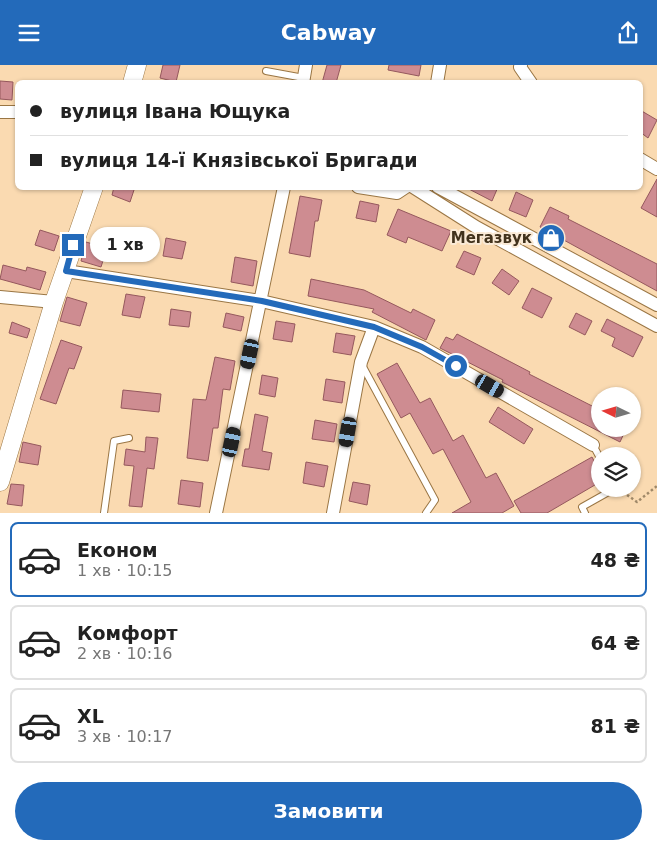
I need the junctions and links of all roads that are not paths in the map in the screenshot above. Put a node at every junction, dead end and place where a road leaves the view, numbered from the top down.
1 (137, 65) edge
2 (440, 65) edge
3 (521, 65) edge
4 (266, 71) dead end
5 (304, 75) edge
6 (133, 80) edge
7 (438, 80) edge
8 (529, 80) edge
9 (15, 111) edge
10 (0, 112) edge
11 (643, 161) edge
12 (657, 169) edge
13 (93, 190) edge
14 (283, 190) edge
15 (378, 190) edge
16 (402, 190) edge
17 (418, 190) edge
18 (444, 190) edge
19 (66, 271) junction
20 (0, 297) edge
21 (262, 301) junction
22 (54, 302) junction
23 (657, 305) edge
24 (657, 326) edge
25 (374, 327) junction
26 (361, 362) junction
27 (129, 438) dead end
28 (593, 445) edge
29 (0, 482) edge
30 (600, 497) edge
31 (104, 513) edge
32 (216, 513) edge
33 (334, 513) edge
34 (426, 513) edge
35 (585, 513) edge

1 - 6 street
2 - 7 street
3 - 8 street
4 - 5 lane
9 - 10 street
11 - 12 street
13 - 19 street
14 - 21 street
15 - 16 street
17 - 24 street
18 - 23 street
19 - 21 street
19 - 22 street
20 - 22 street
21 - 25 street
21 - 32 street
22 - 29 street
25 - 26 street
25 - 28 street
26 - 33 street
26 - 34 lane
27 - 31 lane
30 - 35 lane

